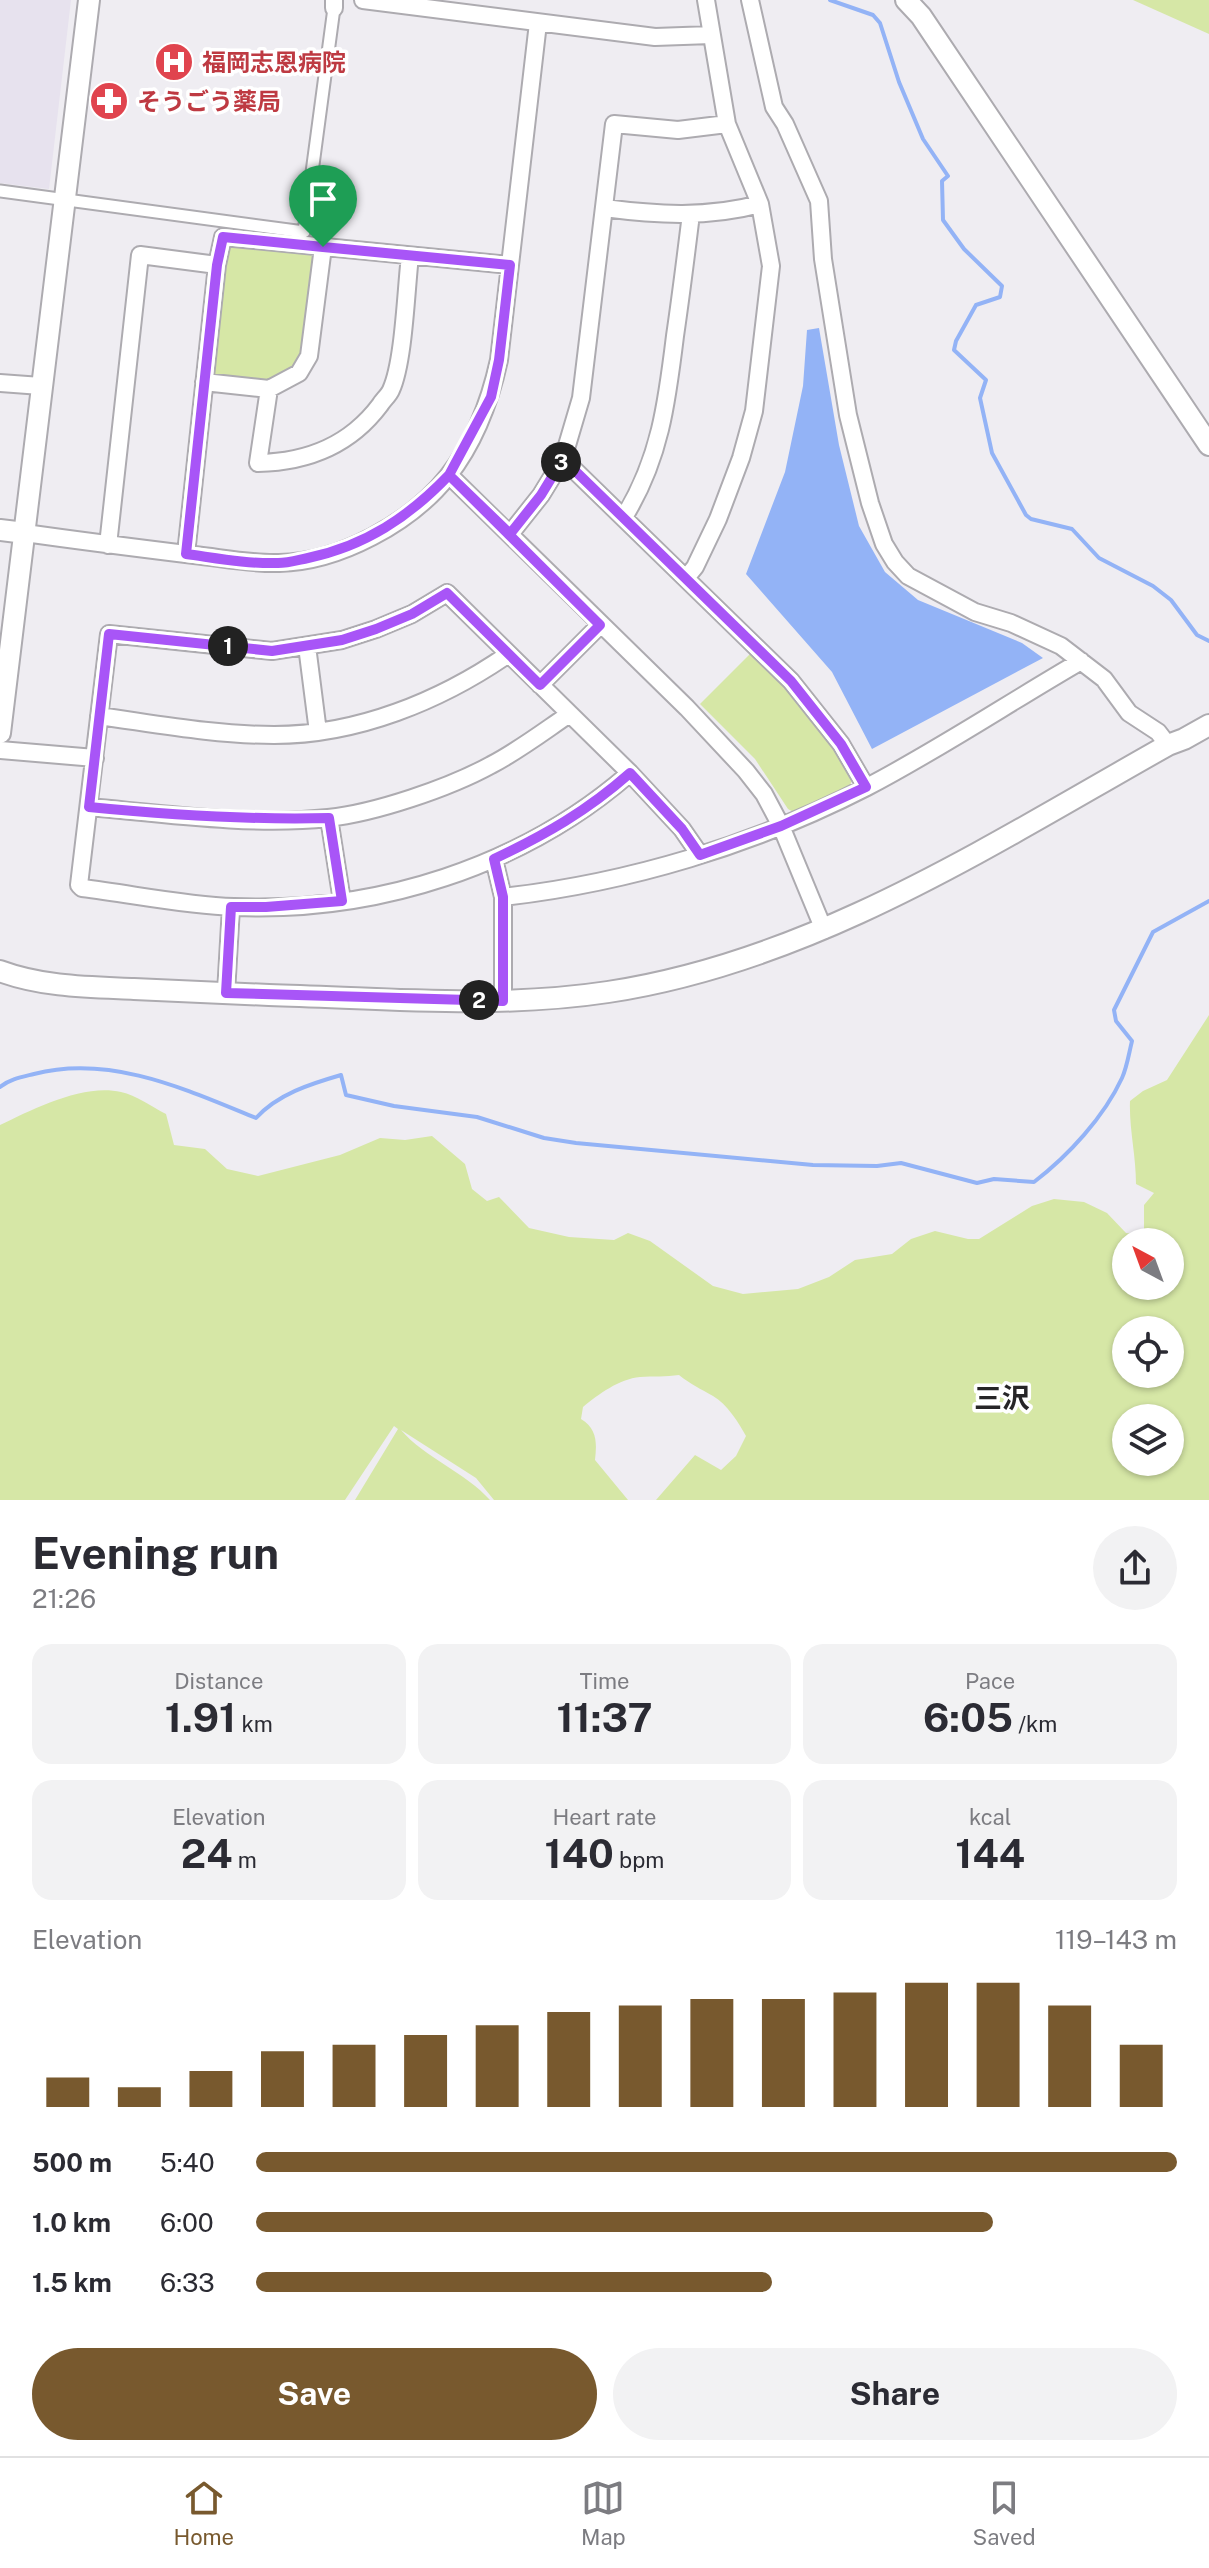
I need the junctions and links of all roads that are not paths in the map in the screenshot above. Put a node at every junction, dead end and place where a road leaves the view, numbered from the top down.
1 (89, 0) edge
2 (363, 0) edge
3 (706, 0) edge
4 (750, 0) edge
5 (906, 0) edge
6 (384, 1) edge
7 (334, 4) edge
8 (538, 23) junction
9 (711, 35) junction
10 (727, 124) junction
11 (0, 191) edge
12 (64, 198) junction
13 (760, 204) junction
14 (604, 208) junction
15 (691, 214) junction
16 (323, 247) junction
17 (410, 256) junction
18 (217, 265) junction
19 (510, 265) junction
20 (204, 382) junction
21 (0, 383) edge
22 (41, 386) junction
23 (269, 389) junction
24 (1209, 445) edge
25 (563, 459) junction
26 (449, 475) junction
27 (624, 517) junction
28 (0, 530) edge
29 (25, 533) junction
30 (510, 534) junction
31 (108, 545) junction
32 (186, 554) junction
33 (686, 578) junction
34 (600, 625) junction
35 (307, 646) junction
36 (507, 655) junction
37 (1081, 661) junction
38 (540, 685) junction
39 (568, 715) junction
40 (99, 716) junction
41 (1209, 725) edge
42 (318, 732) junction
43 (0, 733) edge
44 (1168, 745) junction
45 (0, 750) edge
46 (95, 758) junction
47 (630, 773) junction
48 (866, 787) junction
49 (89, 807) junction
50 (329, 818) junction
51 (781, 826) junction
52 (700, 855) junction
53 (494, 859) junction
54 (503, 897) junction
55 (342, 901) junction
56 (231, 907) junction
57 (824, 930) junction
58 (0, 971) edge
59 (226, 993) junction
60 (503, 1001) junction

1 - 12 street
2 - 6 street
3 - 9 street
4 - 37 street
5 - 24 street
6 - 8 street
7 - 12 street
8 - 9 street
8 - 19 street
9 - 10 street
10 - 13 street
10 - 14 street
11 - 12 street
12 - 22 street
13 - 15 street
13 - 33 street
14 - 15 street
14 - 25 street
15 - 27 street
16 - 17 street
16 - 18 street
16 - 23 street
17 - 19 street
17 - 23 street
18 - 20 street
18 - 31 street
19 - 26 street
20 - 23 street
20 - 32 street
21 - 22 street
22 - 29 street
25 - 27 street
25 - 30 street
26 - 30 street
26 - 32 street
27 - 33 street
28 - 29 street
29 - 31 street
29 - 43 street
30 - 34 street
31 - 32 street
33 - 48 street
34 - 38 street
34 - 51 street
35 - 36 street
35 - 40 street
35 - 42 street
36 - 38 street
36 - 42 street
37 - 44 street
37 - 48 street
38 - 39 street
39 - 47 street
39 - 50 street
40 - 42 street
40 - 46 street
41 - 44 street
44 - 57 street
45 - 46 street
46 - 49 street
47 - 52 street
47 - 53 street
48 - 51 street
49 - 50 street
49 - 56 street
50 - 55 street
51 - 52 street
51 - 57 street
52 - 54 street
53 - 54 street
53 - 55 street
54 - 60 street
55 - 56 street
56 - 59 street
57 - 60 street
58 - 59 street
59 - 60 street

